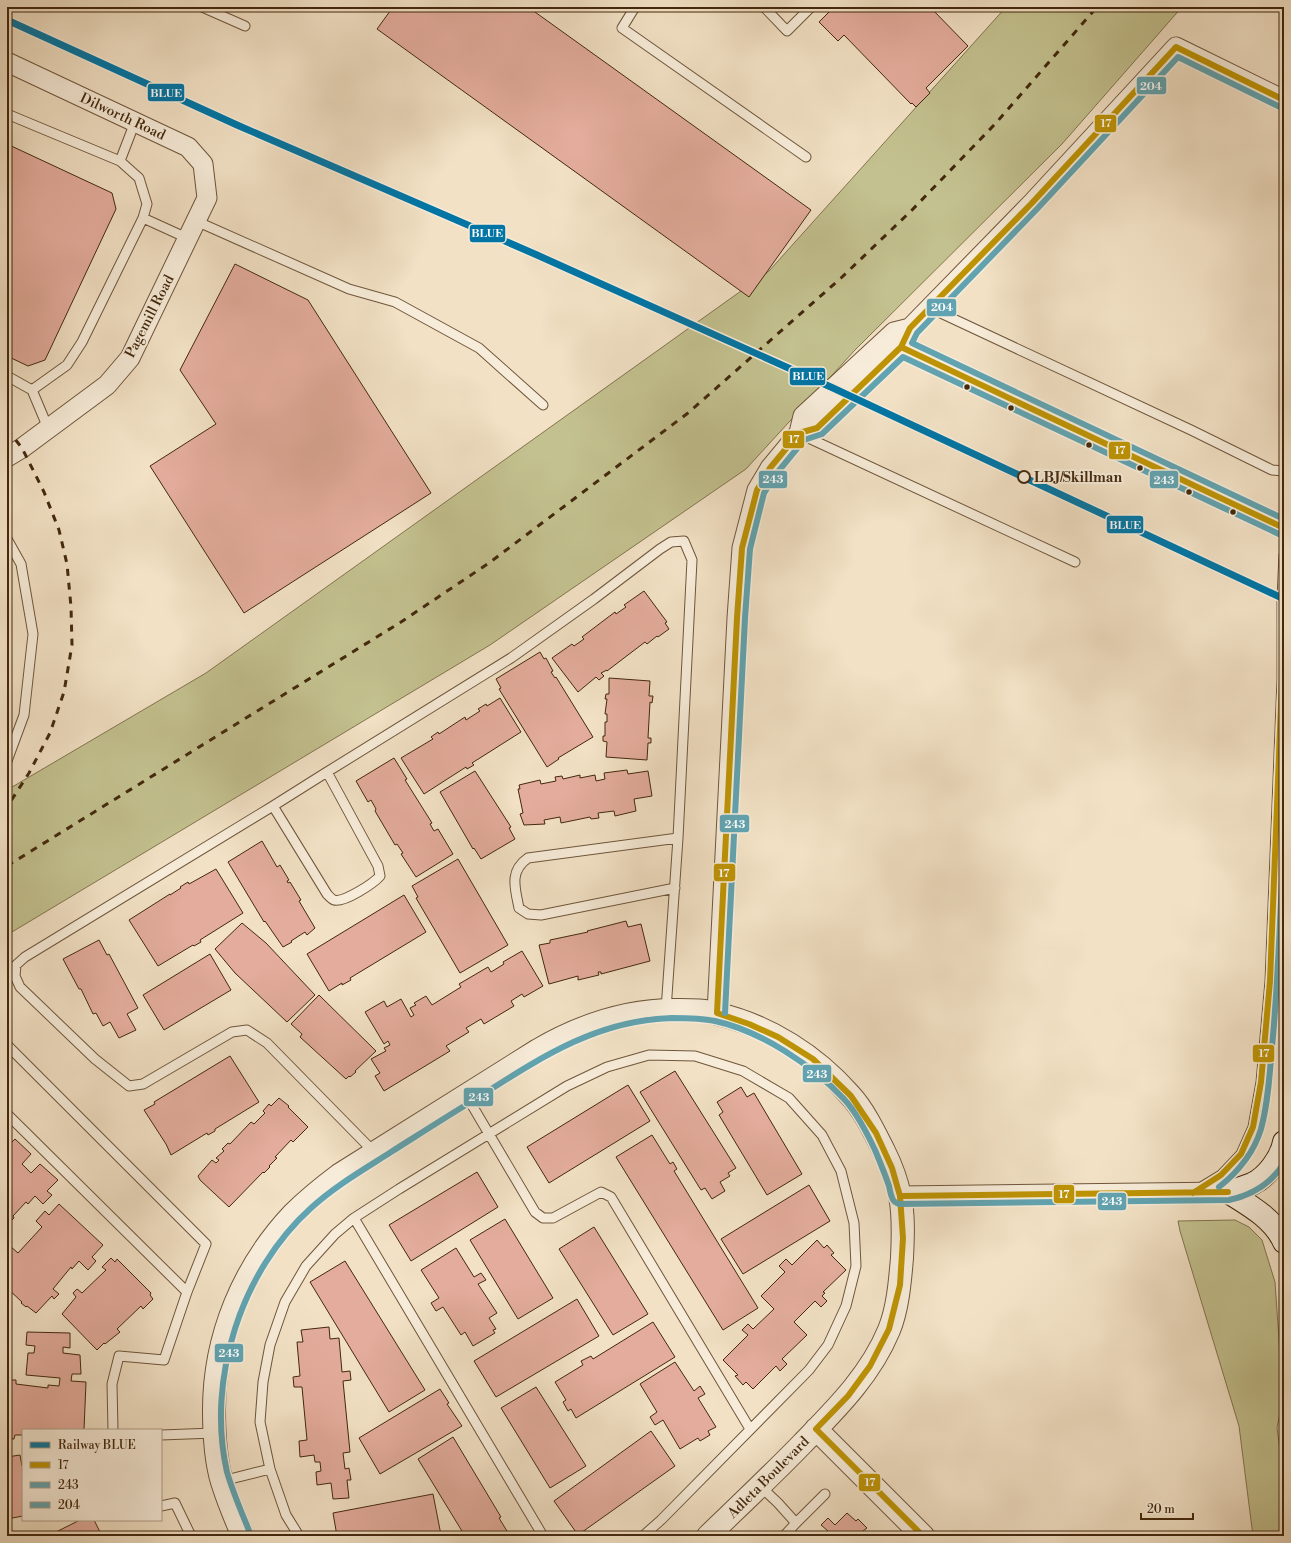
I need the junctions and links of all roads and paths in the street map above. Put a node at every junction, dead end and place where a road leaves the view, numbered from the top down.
1 (202, 7) edge
2 (635, 7) edge
3 (764, 7) edge
4 (811, 7) edge
5 (245, 26) dead end
6 (7, 62) edge
7 (1284, 100) edge
8 (7, 114) edge
9 (135, 122) junction
10 (806, 157) dead end
11 (120, 161) junction
12 (207, 198) joint
13 (143, 218) junction
14 (196, 221) junction
15 (188, 238) junction
16 (930, 308) junction
17 (910, 328) junction
18 (901, 347) junction
19 (7, 376) edge
20 (32, 390) junction
21 (543, 405) dead end
22 (48, 428) junction
23 (799, 433) junction
24 (7, 457) edge
25 (1284, 472) edge
26 (1284, 528) edge
27 (7, 540) edge
28 (1284, 555) edge
29 (1075, 562) dead end
30 (7, 761) edge
31 (327, 772) junction
32 (272, 806) junction
33 (678, 838) junction
34 (675, 888) junction
35 (666, 1010) junction
36 (717, 1013) junction
37 (7, 1045) edge
38 (466, 1095) junction
39 (7, 1114) edge
40 (487, 1131) junction
41 (1284, 1142) edge
42 (374, 1152) junction
43 (1228, 1192) junction
44 (1193, 1193) junction
45 (900, 1196) junction
46 (354, 1218) junction
47 (1284, 1242) edge
48 (187, 1292) junction
49 (114, 1429) edge
50 (750, 1429) junction
51 (816, 1429) junction
52 (214, 1433) junction
53 (162, 1435) edge
54 (270, 1469) junction
55 (222, 1481) junction
56 (760, 1486) junction
57 (825, 1494) dead end
58 (162, 1506) edge
59 (796, 1523) junction
60 (191, 1536) edge
61 (243, 1536) edge
62 (299, 1536) edge
63 (543, 1536) edge
64 (643, 1536) edge
65 (708, 1536) edge
66 (784, 1536) edge
67 (923, 1536) edge

1 - 5 lane
2 - 10 lane
3 - 4 lane
6 - 9 street, Dilworth Road
7 - 16 street
8 - 11 lane
9 - 11 lane
9 - 12 street, Dilworth Road
11 - 13 lane
12 - 14 street, Pagemill Road
13 - 15 lane
13 - 20 lane
14 - 15 street, Pagemill Road
14 - 21 lane
15 - 22 street, Pagemill Road
16 - 17 street
16 - 25 lane
17 - 18 street
17 - 23 street
18 - 23 street
18 - 26 lane
19 - 20 lane
20 - 22 lane
22 - 24 street, Pagemill Road
23 - 29 lane
23 - 36 street
27 - 30 lane
28 - 44 lane
31 - 32 lane
31 - 32 lane
31 - 33 lane
32 - 42 lane
33 - 34 lane
33 - 34 lane
34 - 35 lane
35 - 36 street, Adleta Boulevard
35 - 38 street, Adleta Boulevard
36 - 45 street, Adleta Boulevard
37 - 48 lane
38 - 40 lane
38 - 42 street, Adleta Boulevard
39 - 48 lane
40 - 46 lane
40 - 50 lane
40 - 50 lane
41 - 43 street
42 - 52 street, Adleta Boulevard
43 - 44 street
43 - 47 street
44 - 45 street
45 - 51 street, Adleta Boulevard
46 - 54 lane
46 - 63 lane
48 - 49 lane
50 - 64 lane
51 - 56 street, Adleta Boulevard
51 - 67 street
52 - 53 lane
52 - 55 street, Adleta Boulevard
54 - 55 lane
54 - 62 lane
55 - 61 street, Adleta Boulevard
56 - 59 lane
56 - 65 street, Adleta Boulevard
57 - 59 lane
58 - 60 lane
59 - 66 lane

